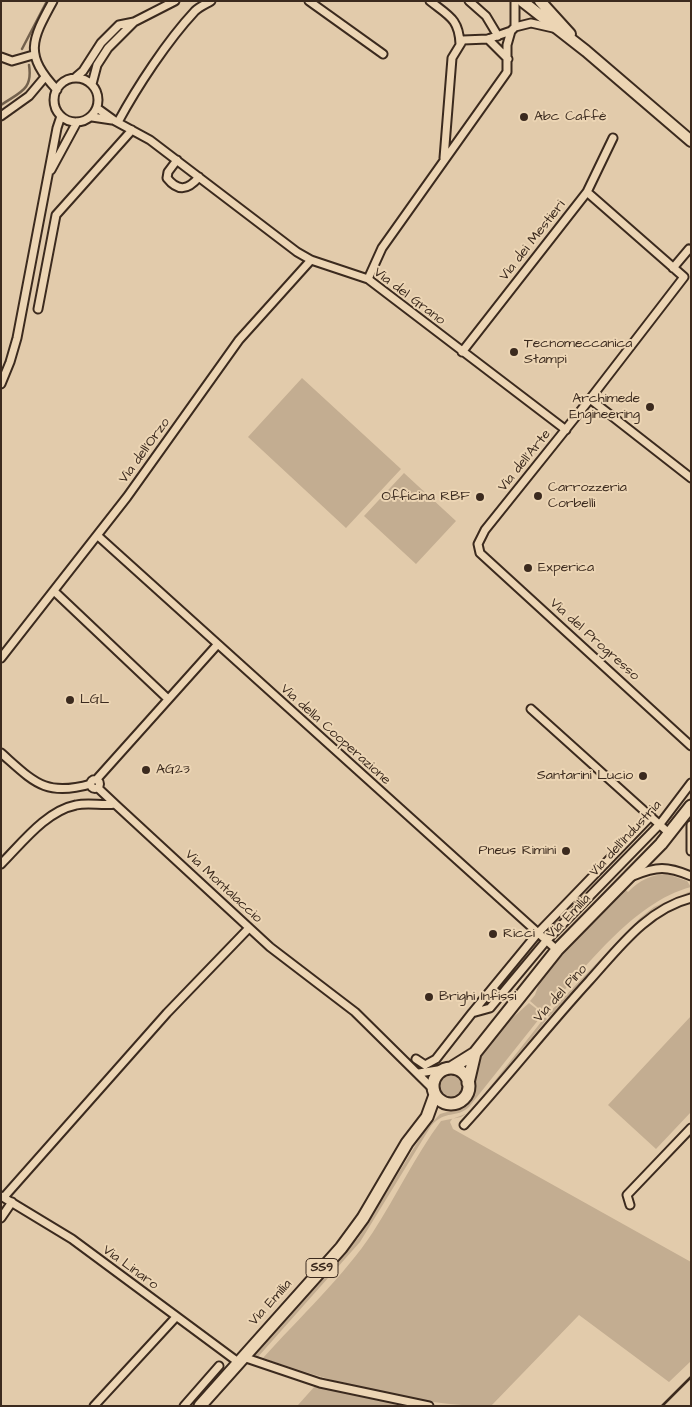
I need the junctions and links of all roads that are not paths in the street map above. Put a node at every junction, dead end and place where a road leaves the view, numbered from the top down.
1 (52, 1) edge
2 (174, 1) edge
3 (211, 1) edge
4 (309, 1) edge
5 (430, 1) edge
6 (469, 1) edge
7 (515, 1) edge
8 (522, 1) edge
9 (540, 1) edge
10 (134, 22) junction
11 (554, 28) junction
12 (513, 29) junction
13 (498, 36) junction
14 (488, 39) junction
15 (460, 44) junction
16 (586, 51) junction
17 (383, 54) dead end
18 (33, 55) junction
19 (1, 57) edge
20 (508, 59) junction
21 (45, 77) junction
22 (76, 78) junction
23 (92, 84) junction
24 (56, 90) junction
25 (97, 108) junction
26 (1, 116) edge
27 (61, 116) junction
28 (92, 116) junction
29 (116, 121) junction
30 (77, 122) junction
31 (132, 130) junction
32 (613, 138) dead end
33 (691, 141) edge
34 (444, 159) junction
35 (177, 160) junction
36 (47, 177) junction
37 (199, 177) junction
38 (587, 192) junction
39 (691, 250) edge
40 (311, 260) junction
41 (673, 268) junction
42 (368, 279) junction
43 (38, 309) dead end
44 (462, 352) junction
45 (1, 384) edge
46 (590, 399) junction
47 (566, 430) junction
48 (691, 478) edge
49 (98, 536) junction
50 (480, 553) joint
51 (55, 592) junction
52 (217, 645) junction
53 (1, 658) edge
54 (168, 699) junction
55 (531, 709) dead end
56 (691, 746) edge
57 (1, 753) edge
58 (95, 784) junction
59 (691, 784) edge
60 (115, 804) junction
61 (691, 806) edge
62 (651, 816) junction
63 (660, 824) junction
64 (691, 825) edge
65 (670, 834) junction
66 (691, 851) edge
67 (1, 864) edge
68 (603, 867) junction
69 (611, 874) junction
70 (691, 876) edge
71 (628, 878) junction
72 (691, 898) edge
73 (567, 903) junction
74 (576, 911) junction
75 (248, 928) junction
76 (537, 934) junction
77 (546, 941) junction
78 (557, 950) junction
79 (506, 971) junction
80 (515, 978) junction
81 (472, 1012) junction
82 (475, 1053) junction
83 (416, 1059) dead end
84 (447, 1069) junction
85 (419, 1073) junction
86 (468, 1083) junction
87 (434, 1092) junction
88 (451, 1104) junction
89 (427, 1118) junction
90 (464, 1125) dead end
91 (691, 1128) edge
92 (3, 1196) edge
93 (12, 1202) junction
94 (630, 1205) dead end
95 (1, 1218) edge
96 (176, 1317) junction
97 (240, 1360) junction
98 (220, 1366) dead end
99 (94, 1406) edge
100 (184, 1406) edge
101 (200, 1406) edge
102 (429, 1406) edge

1 - 18 street
2 - 10 street
3 - 29 street
4 - 17 street
5 - 15 street
6 - 13 street
7 - 12 street
8 - 11 main road
9 - 16 main road
10 - 22 street
10 - 23 street
11 - 12 street
11 - 16 main road
12 - 13 street
12 - 20 street
13 - 14 street
14 - 15 street
14 - 20 street
15 - 34 street
16 - 33 main road
18 - 19 street
18 - 21 street
20 - 34 street
21 - 24 street
21 - 26 street
22 - 23 street
22 - 24 street
23 - 25 street
24 - 27 street
25 - 28 street
25 - 29 street, Via del Grano
27 - 30 street
27 - 36 street
28 - 29 street
28 - 30 street
29 - 31 street, Via del Grano
30 - 36 street
31 - 35 street, Via del Grano
31 - 43 street
32 - 38 street, Via dei Mestieri
34 - 42 street
35 - 37 street, Via del Grano
35 - 37 street
36 - 45 street
37 - 40 street, Via del Grano
38 - 41 street
38 - 44 street, Via dei Mestieri
39 - 41 street
40 - 42 street, Via del Grano
40 - 49 street, Via dell'Orzo
41 - 46 street, Via dell'Arte
42 - 44 street, Via del Grano
44 - 47 street, Via del Grano
46 - 47 street, Via dell'Arte
46 - 48 street
47 - 50 street, Via dell'Arte
49 - 51 street, Via dell'Orzo
49 - 52 street, Via della Cooperazione
50 - 56 street, Via del Progresso
51 - 53 street, Via dell'Orzo
51 - 54 street
52 - 54 street
52 - 76 street, Via della Cooperazione
54 - 58 street
55 - 62 street
57 - 58 street
58 - 60 street, Via Montalaccio
59 - 63 street, Via dell'Industria
60 - 67 street
60 - 75 street, Via Montalaccio
61 - 65 main road, Via Emilia / SS9
62 - 63 street
62 - 68 street, Via dell'Industria
63 - 65 street
63 - 69 street, Via dell'Industria
64 - 66 street
65 - 71 main road, Via Emilia / SS9
68 - 69 street
68 - 73 street, Via dell'Industria
69 - 74 street, Via dell'Industria
70 - 71 street
71 - 78 main road, Via Emilia / SS9
72 - 90 street, Via del Pino
73 - 74 street
73 - 76 street, Via dell'Industria
74 - 77 street, Via dell'Industria
75 - 85 street, Via Montalaccio
75 - 92 street, Via Linaro
76 - 77 street, Via della Cooperazione
76 - 79 street, Via dell'Industria
77 - 78 street, Via della Cooperazione
77 - 80 street, Via dell'Industria
78 - 82 main road, Via Emilia / SS9
79 - 80 street
79 - 81 street, Via dell'Industria
80 - 81 street, Via dell'Industria
81 - 83 street, Via dell'Industria
82 - 84 main road, Via Emilia / SS9
82 - 86 main road, Via Emilia / SS9
84 - 85 street
84 - 86 main road
84 - 87 main road, Via Emilia / SS9
85 - 87 street, Via Montalaccio
86 - 88 main road, Via Emilia / SS9
87 - 88 main road
87 - 89 main road, Via Emilia / SS9
88 - 89 main road, Via Emilia / SS9
89 - 97 main road, Via Emilia / SS9
91 - 94 street
92 - 93 street, Via Linaro
93 - 95 street
93 - 96 street, Via Linaro
96 - 97 street, Via Linaro
96 - 99 street
97 - 101 main road, Via Emilia / SS9
97 - 102 street, Via Linaro
98 - 100 street

